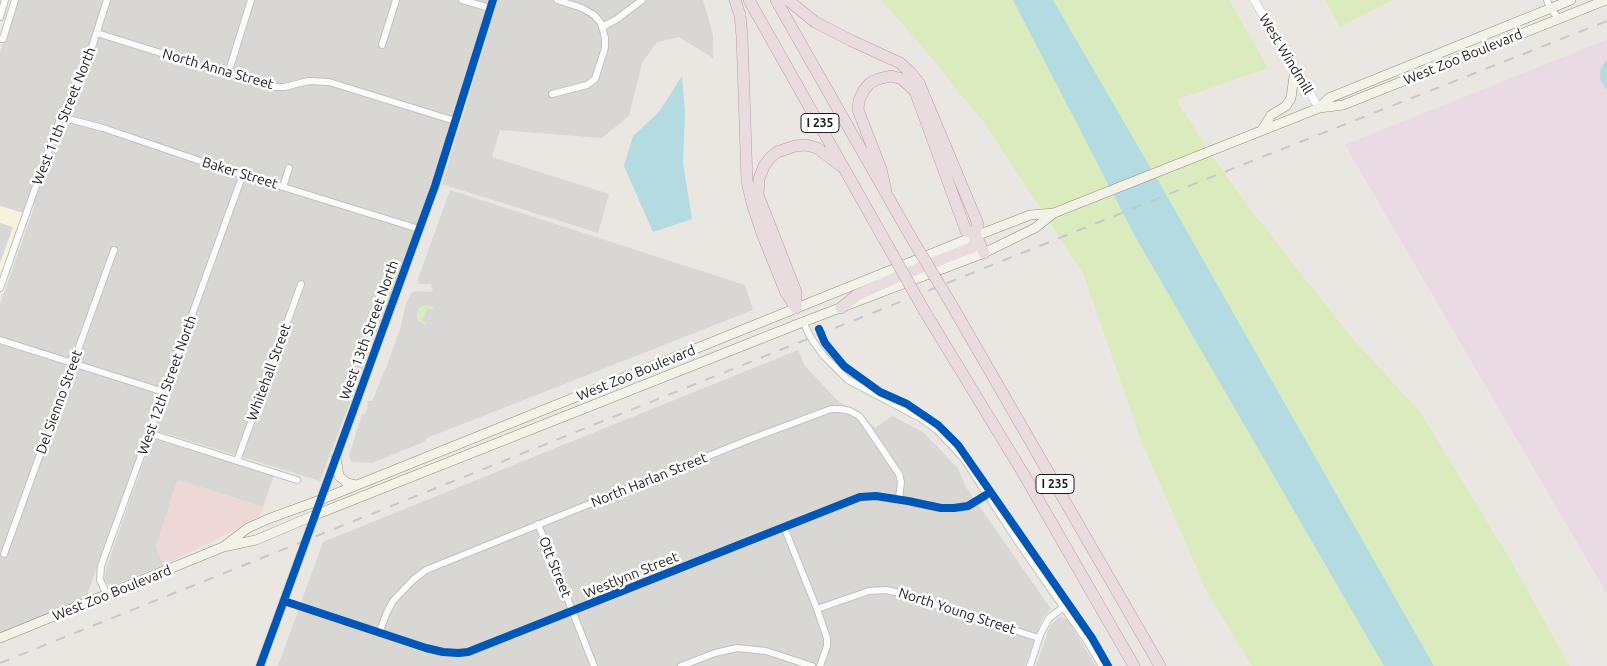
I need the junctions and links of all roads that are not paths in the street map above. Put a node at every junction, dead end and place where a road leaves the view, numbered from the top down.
1 (5, 0) edge
2 (15, 0) edge
3 (107, 0) edge
4 (251, 0) edge
5 (396, 0) edge
6 (462, 0) edge
7 (558, 0) edge
8 (642, 0) edge
9 (735, 0) edge
10 (749, 0) edge
11 (776, 0) edge
12 (788, 0) edge
13 (1254, 0) edge
14 (1571, 0) edge
15 (1606, 0) edge
16 (1554, 3) edge
17 (492, 4) edge
18 (0, 17) edge
19 (1559, 19) junction
20 (602, 27) junction
21 (96, 33) junction
22 (1, 39) edge
23 (382, 45) dead end
24 (1294, 69) junction
25 (228, 74) junction
26 (552, 94) dead end
27 (1319, 108) junction
28 (61, 117) junction
29 (455, 122) junction
30 (1262, 130) junction
31 (289, 168) dead end
32 (847, 172) junction
33 (243, 174) junction
34 (283, 187) junction
35 (886, 191) junction
36 (1054, 213) junction
37 (419, 229) junction
38 (976, 234) junction
39 (114, 250) dead end
40 (984, 253) junction
41 (301, 284) dead end
42 (0, 288) edge
43 (796, 308) junction
44 (841, 308) junction
45 (804, 322) junction
46 (0, 340) edge
47 (73, 363) junction
48 (164, 392) junction
49 (149, 433) junction
50 (336, 458) junction
51 (237, 461) junction
52 (297, 480) dead end
53 (357, 485) junction
54 (986, 495) junction
55 (899, 499) junction
56 (320, 500) junction
57 (315, 515) junction
58 (538, 524) junction
59 (784, 527) junction
60 (223, 547) junction
61 (4, 554) dead end
62 (107, 595) junction
63 (284, 601) junction
64 (1064, 607) junction
65 (817, 609) junction
66 (572, 611) junction
67 (379, 633) junction
68 (0, 638) edge
69 (1039, 638) junction
70 (260, 666) edge
71 (594, 666) edge
72 (680, 666) edge
73 (812, 666) edge
74 (820, 666) edge
75 (1030, 666) edge
76 (1102, 666) edge
77 (1134, 666) edge
78 (1160, 666) edge

1 - 18 street
2 - 22 street
3 - 21 street, West 11th Street North
4 - 25 street
5 - 23 street
6 - 17 street
7 - 20 street
8 - 20 street
9 - 43 highway
10 - 32 highway, I 235
11 - 35 highway, I 235
12 - 38 highway
13 - 24 street, West Windmill
14 - 16 main road, West Zoo Boulevard
15 - 19 main road, West Zoo Boulevard
16 - 19 street
16 - 27 main road, West Zoo Boulevard
17 - 29 street, West 13th Street North
19 - 27 main road, West Zoo Boulevard
20 - 26 street
21 - 25 street, North Anna Street
21 - 28 street, West 11th Street North
24 - 27 street, West Windmill
24 - 30 main road
25 - 29 street, North Anna Street
27 - 30 main road, West Zoo Boulevard
28 - 33 street, Baker Street
28 - 42 street, West 11th Street North
29 - 37 street, West 13th Street North
30 - 36 main road, West Zoo Boulevard
31 - 34 street
32 - 43 highway
32 - 77 highway, I 235, bridge
33 - 34 street, Baker Street
33 - 48 street, West 12th Street North
34 - 37 street, Baker Street
35 - 38 highway
35 - 78 highway, I 235, bridge
36 - 38 main road, West Zoo Boulevard
36 - 40 main road, West Zoo Boulevard
37 - 50 street, West 13th Street North
38 - 40 highway
38 - 43 main road, West Zoo Boulevard
38 - 44 highway
39 - 47 street, Del Sienno Street
40 - 44 main road, West Zoo Boulevard
41 - 51 street, Whitehall Street
43 - 45 main road
43 - 53 main road, West Zoo Boulevard
44 - 45 main road, West Zoo Boulevard
45 - 54 street
45 - 57 main road, West Zoo Boulevard
46 - 47 street
47 - 48 street
47 - 61 street, Del Sienno Street
48 - 49 street, West 12th Street North
49 - 51 street
49 - 62 street, West 12th Street North
50 - 53 main road
50 - 56 street, West 13th Street North
51 - 52 street
53 - 56 main road, West Zoo Boulevard
54 - 55 street, Westlynn Street
54 - 64 street
55 - 58 street, North Harlan Street
55 - 59 street, Westlynn Street
56 - 57 street, West 13th Street North
56 - 60 main road, West Zoo Boulevard
57 - 60 main road, West Zoo Boulevard
57 - 63 street, West 13th Street North
58 - 66 street, Ott Street
58 - 67 street, North Harlan Street
59 - 65 street
59 - 66 street, Westlynn Street
60 - 62 main road, West Zoo Boulevard
62 - 68 main road, West Zoo Boulevard
63 - 67 street, Westlynn Street
63 - 70 street, West 13th Street North
64 - 69 street
64 - 76 street
65 - 69 street, North Young Street
65 - 74 street
66 - 67 street, Westlynn Street
66 - 71 street, Ott Street
69 - 75 street
72 - 73 street

